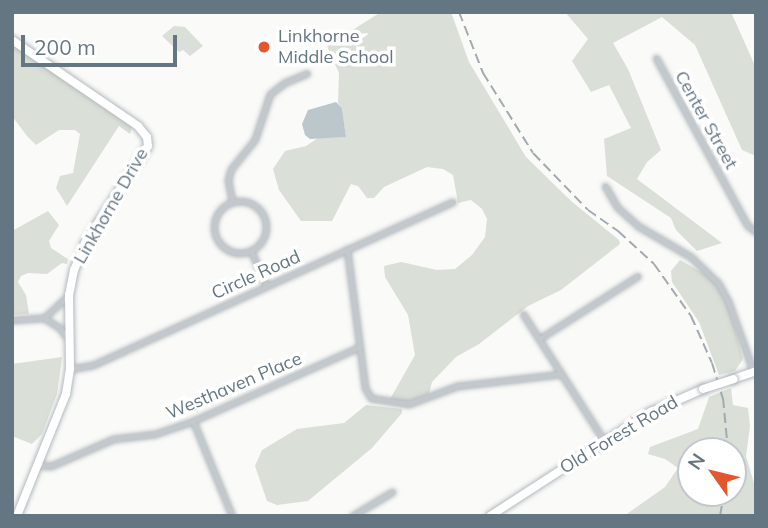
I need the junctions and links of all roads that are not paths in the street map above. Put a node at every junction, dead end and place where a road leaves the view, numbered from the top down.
1 (12, 40) edge
2 (656, 58) dead end
3 (307, 73) dead end
4 (605, 186) dead end
5 (232, 201) junction
6 (453, 202) dead end
7 (754, 231) edge
8 (347, 249) junction
9 (251, 251) junction
10 (638, 276) dead end
11 (266, 285) junction
12 (69, 295) junction
13 (523, 314) dead end
14 (44, 318) junction
15 (12, 320) edge
16 (539, 339) junction
17 (69, 341) junction
18 (359, 347) junction
19 (70, 369) junction
20 (754, 371) edge
21 (561, 374) junction
22 (193, 421) junction
23 (605, 442) junction
24 (38, 465) junction
25 (391, 492) dead end
26 (17, 516) edge
27 (232, 516) edge
28 (352, 516) edge
29 (490, 516) edge

1 - 12 main road, Linkhorne Drive
2 - 7 street, Center Street
3 - 5 street
4 - 20 street
5 - 9 street
5 - 9 street
6 - 8 street, Circle Road
8 - 11 street, Circle Road
8 - 18 street
9 - 11 street
10 - 16 street
11 - 19 street, Circle Road
12 - 14 street
12 - 17 main road, Linkhorne Drive
13 - 16 street
14 - 15 street
14 - 17 street
16 - 21 street
17 - 19 main road, Linkhorne Drive
18 - 21 street
18 - 22 street, Westhaven Place
19 - 24 main road, Linkhorne Drive
20 - 23 main road, Old Forest Road, bridge
21 - 23 street
22 - 24 street, Westhaven Place
22 - 27 street
23 - 29 main road, Old Forest Road
24 - 26 main road, Linkhorne Drive
25 - 28 street

